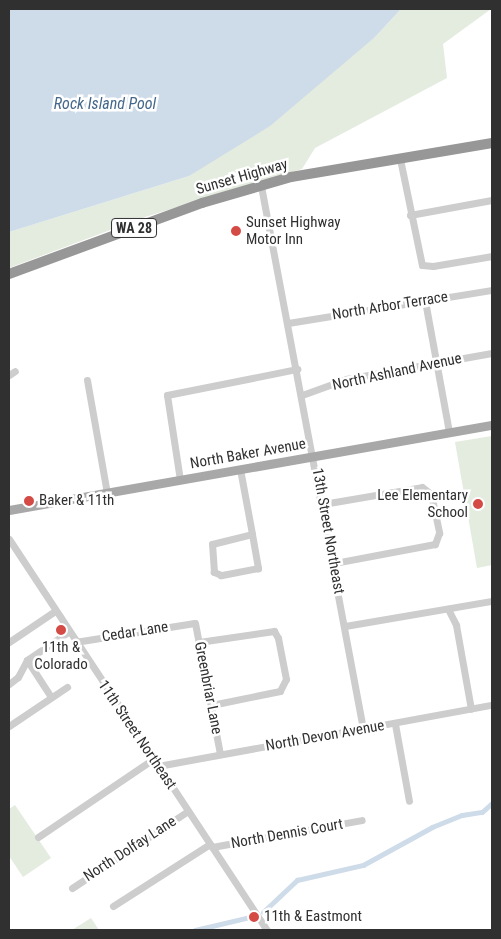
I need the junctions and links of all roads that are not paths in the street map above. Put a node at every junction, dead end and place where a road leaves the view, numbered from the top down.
1 (492, 143) edge
2 (400, 158) junction
3 (261, 186) junction
4 (492, 200) edge
5 (410, 214) junction
6 (492, 256) edge
7 (9, 274) edge
8 (492, 290) edge
9 (425, 301) junction
10 (288, 323) junction
11 (492, 353) edge
12 (436, 362) junction
13 (297, 369) junction
14 (87, 380) dead end
15 (302, 395) junction
16 (492, 425) edge
17 (449, 432) junction
18 (314, 456) junction
19 (240, 469) junction
20 (180, 480) junction
21 (107, 493) junction
22 (324, 504) junction
23 (9, 510) edge
24 (252, 534) junction
25 (9, 539) edge
26 (334, 563) junction
27 (492, 601) edge
28 (448, 609) junction
29 (54, 611) junction
30 (195, 622) joint
31 (344, 626) junction
32 (68, 632) junction
33 (9, 642) edge
34 (75, 642) junction
35 (199, 642) junction
36 (27, 660) junction
37 (9, 684) edge
38 (67, 687) dead end
39 (51, 697) junction
40 (211, 705) junction
41 (492, 705) edge
42 (471, 709) junction
43 (395, 724) junction
44 (9, 726) edge
45 (363, 729) junction
46 (220, 754) junction
47 (153, 759) junction
48 (158, 766) junction
49 (409, 801) dead end
50 (188, 811) junction
51 (362, 820) dead end
52 (38, 837) dead end
53 (211, 846) junction
54 (72, 888) dead end
55 (113, 906) dead end
56 (267, 930) edge

1 - 2 highway, Sunset Highway / WA 28
2 - 3 highway, Sunset Highway / WA 28
2 - 5 street
3 - 7 highway, Sunset Highway / WA 28
3 - 10 street, 13th Street Northeast
4 - 5 street
5 - 6 street
8 - 9 street, North Arbor Terrace
9 - 10 street, North Arbor Terrace
9 - 12 street
10 - 13 street, 13th Street Northeast
11 - 12 street, North Ashland Avenue
12 - 15 street, North Ashland Avenue
12 - 17 street
13 - 15 street, 13th Street Northeast
13 - 20 street
14 - 21 street
15 - 18 street, 13th Street Northeast
16 - 17 main road, North Baker Avenue
17 - 18 main road, North Baker Avenue
18 - 19 main road, North Baker Avenue
18 - 22 street, 13th Street Northeast
19 - 20 main road, North Baker Avenue
19 - 24 street
20 - 21 main road, North Baker Avenue
21 - 23 main road, North Baker Avenue
22 - 26 street, 13th Street Northeast
22 - 26 street
24 - 24 street
25 - 29 street, 11th Street Northeast
26 - 31 street, 13th Street Northeast
27 - 28 street
28 - 31 street
28 - 42 street
29 - 32 street, 11th Street Northeast
29 - 33 street
30 - 34 street, Cedar Lane
30 - 35 street, Greenbriar Lane
31 - 45 street, 13th Street Northeast
32 - 34 street, 11th Street Northeast
32 - 36 street
34 - 47 street, 11th Street Northeast
35 - 40 street, Greenbriar Lane
35 - 40 street
36 - 37 street
36 - 39 street
38 - 39 street
39 - 44 street
40 - 46 street, Greenbriar Lane
41 - 42 street, North Devon Avenue
42 - 43 street, North Devon Avenue
43 - 45 street, North Devon Avenue
43 - 49 street
45 - 46 street, North Devon Avenue
46 - 48 street, North Devon Avenue
47 - 48 street, 11th Street Northeast
47 - 52 street
48 - 50 street, 11th Street Northeast
50 - 53 street, 11th Street Northeast
50 - 54 street, North Dolfay Lane
51 - 53 street, North Dennis Court
53 - 55 street, North Dennis Court
53 - 56 street, 11th Street Northeast

